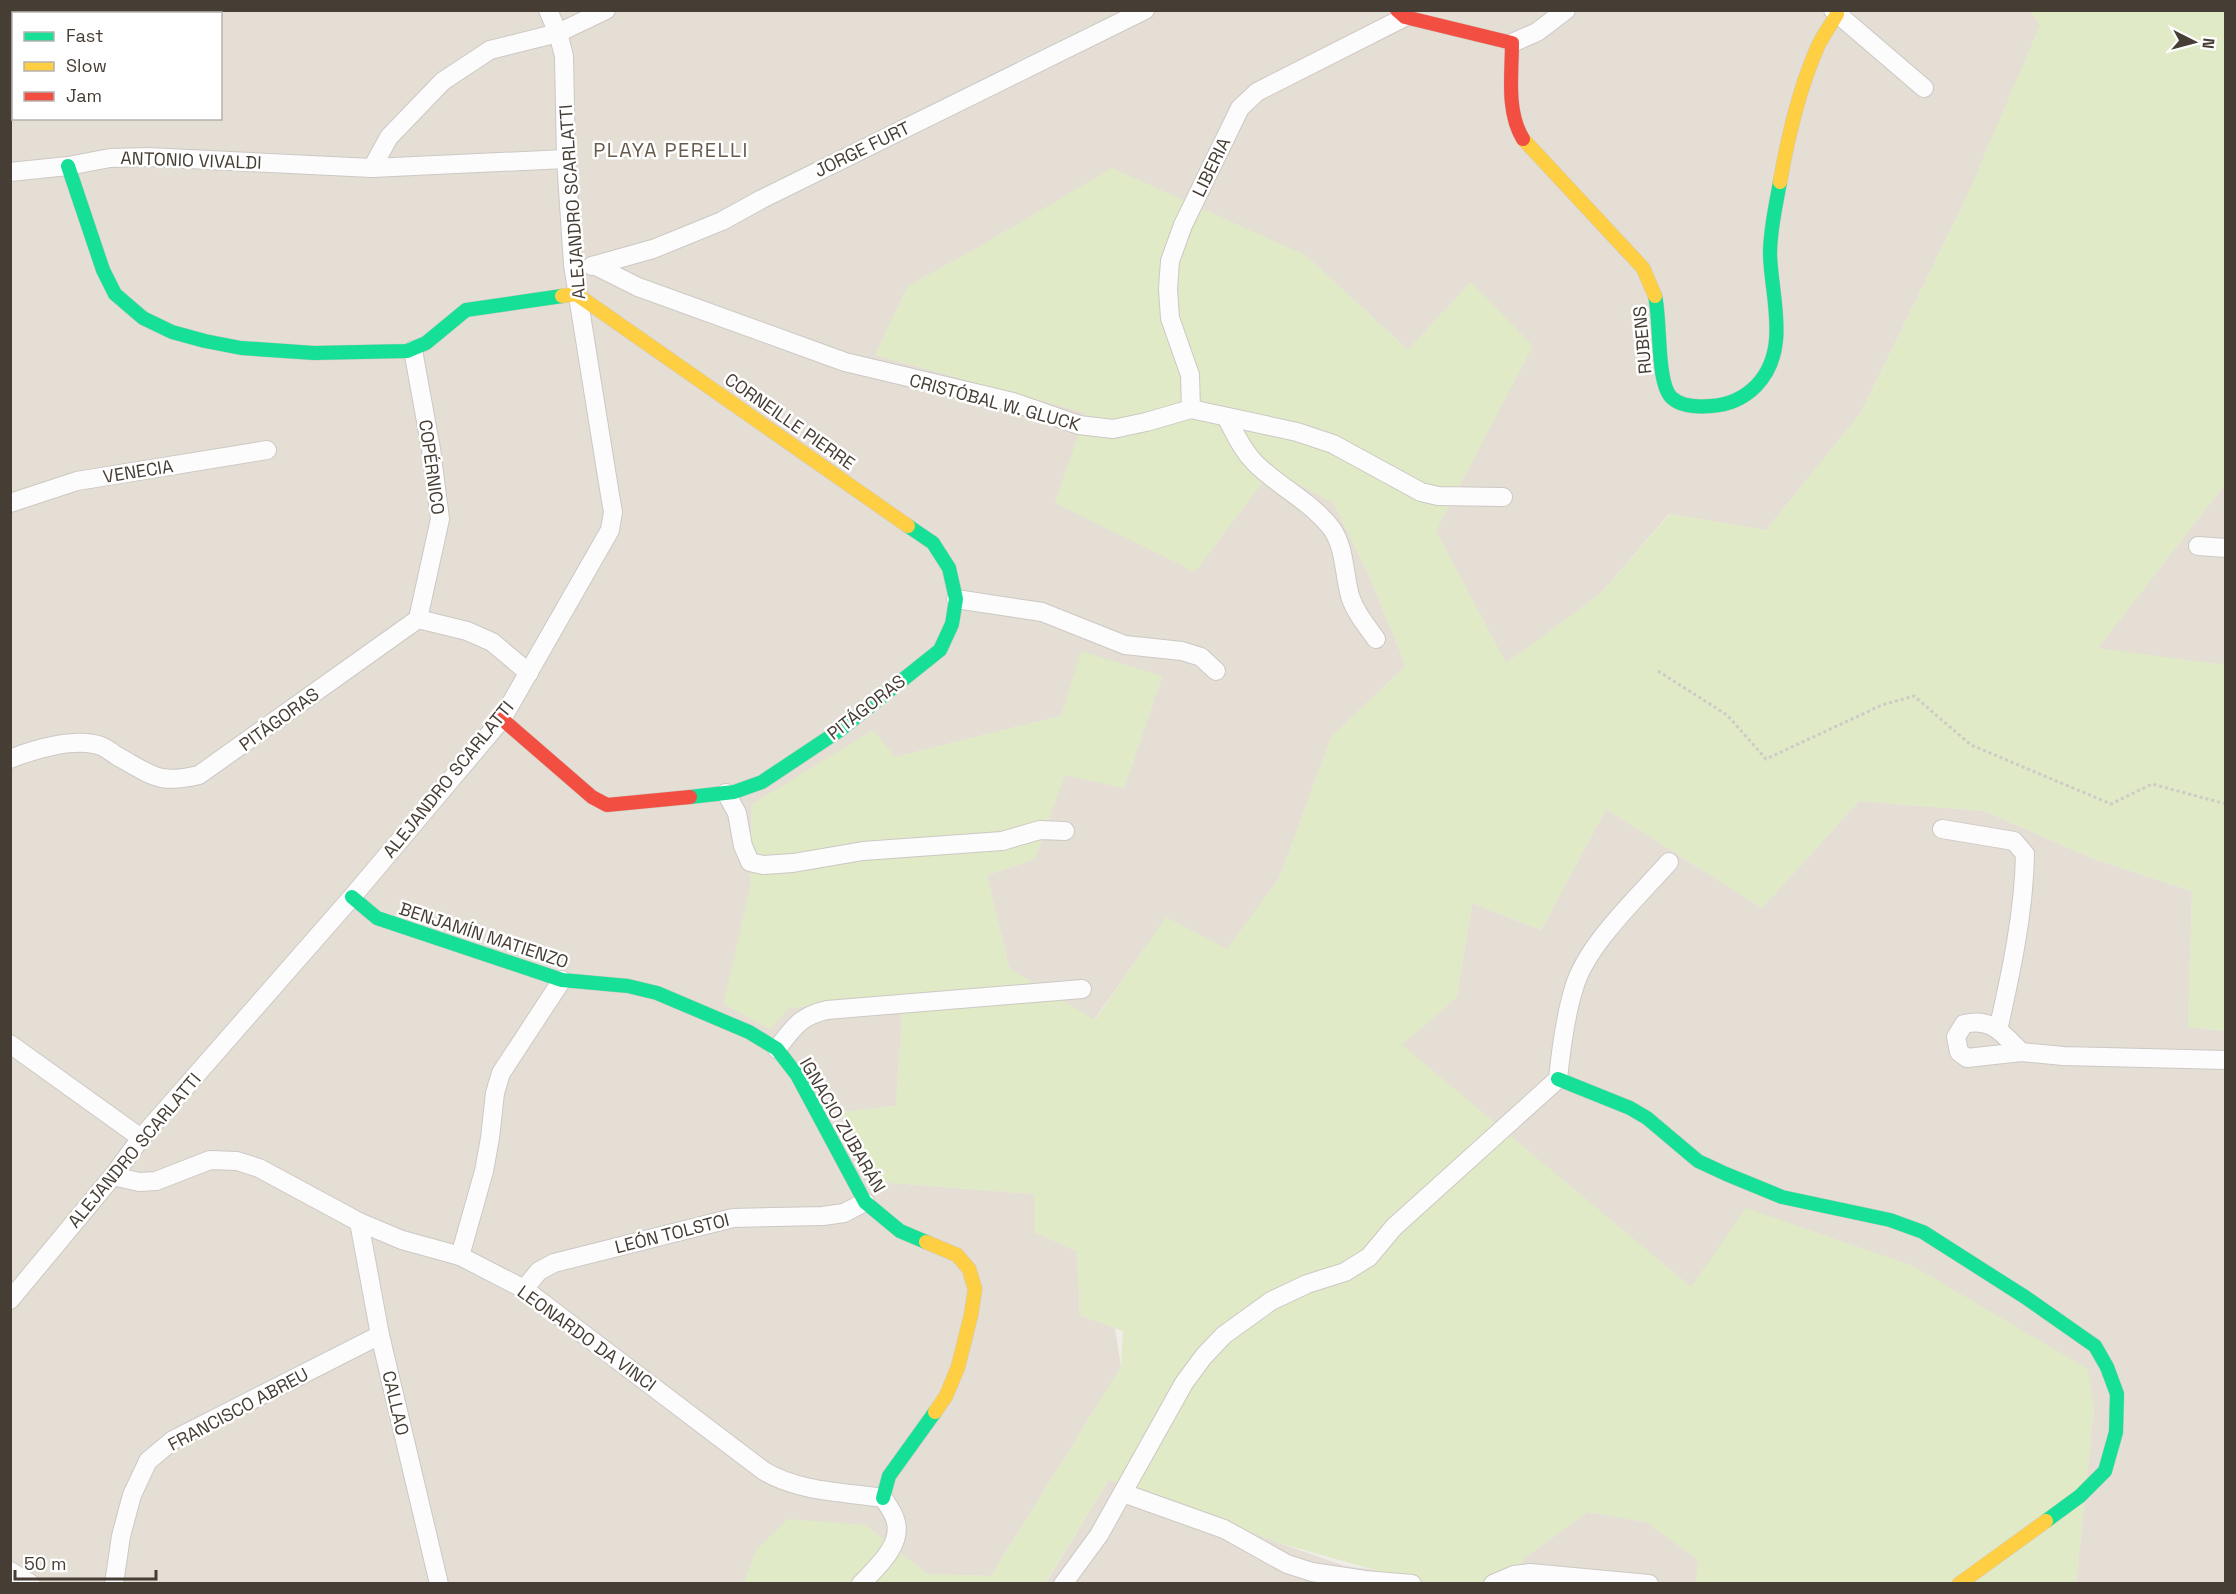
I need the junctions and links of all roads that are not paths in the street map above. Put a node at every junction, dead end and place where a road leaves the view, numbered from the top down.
1 (548, 10) edge
2 (606, 10) edge
3 (1145, 10) edge
4 (1566, 10) edge
5 (1835, 12) edge
6 (1401, 14) edge
7 (558, 33) junction
8 (1512, 43) junction
9 (1924, 88) dead end
10 (566, 159) junction
11 (68, 166) junction
12 (372, 168) junction
13 (10, 172) edge
14 (573, 266) junction
15 (596, 266) junction
16 (576, 294) junction
17 (413, 350) junction
18 (1191, 409) junction
19 (1226, 417) junction
20 (267, 450) dead end
21 (1503, 497) dead end
22 (10, 503) edge
23 (2198, 546) dead end
24 (2226, 548) edge
25 (956, 599) junction
26 (418, 619) junction
27 (1376, 639) dead end
28 (1216, 671) dead end
29 (529, 673) junction
30 (502, 719) junction
31 (10, 759) edge
32 (726, 793) junction
33 (1942, 829) dead end
34 (1065, 831) dead end
35 (1669, 862) dead end
36 (352, 897) junction
37 (562, 980) junction
38 (1082, 989) dead end
39 (1998, 1030) junction
40 (749, 1032) joint
41 (10, 1044) edge
42 (777, 1049) junction
43 (2021, 1052) junction
44 (2226, 1060) edge
45 (1557, 1079) junction
46 (141, 1138) junction
47 (113, 1176) junction
48 (865, 1202) junction
49 (358, 1222) junction
50 (460, 1256) junction
51 (524, 1289) junction
52 (10, 1300) edge
53 (380, 1335) junction
54 (1123, 1493) junction
55 (883, 1498) junction
56 (10, 1571) edge
57 (31, 1584) edge
58 (114, 1584) edge
59 (439, 1584) edge
60 (861, 1584) edge
61 (1063, 1584) edge
62 (1412, 1584) edge
63 (1493, 1584) edge
64 (1649, 1584) edge
65 (1959, 1584) edge

1 - 7 street, ALEJANDRO SCARLATTI
2 - 7 street
3 - 15 street, JORGE FURT
4 - 8 street
5 - 8 street, RUBENS
5 - 9 street
6 - 8 street
6 - 18 street, LIBERIA
7 - 10 street, ALEJANDRO SCARLATTI
7 - 12 street
10 - 12 street, ANTONIO VIVALDI
10 - 14 street, ALEJANDRO SCARLATTI
11 - 12 street, ANTONIO VIVALDI
11 - 13 street, ANTONIO VIVALDI
11 - 17 street
14 - 15 street, JORGE FURT
14 - 16 street, ALEJANDRO SCARLATTI
15 - 18 street, CRISTÓBAL W. GLUCK
16 - 17 street
16 - 25 street, CORNEILLE PIERRE
16 - 29 street, ALEJANDRO SCARLATTI
17 - 26 street, COPÉRNICO
18 - 19 street, CRISTÓBAL W. GLUCK
19 - 21 street, CRISTÓBAL W. GLUCK
19 - 27 street
20 - 22 street, VENECIA
23 - 24 street
25 - 28 street
25 - 32 street, PITÁGORAS
26 - 29 street
26 - 31 street, PITÁGORAS
29 - 30 street, ALEJANDRO SCARLATTI
30 - 32 street, PITÁGORAS
30 - 36 street, ALEJANDRO SCARLATTI
32 - 34 street
33 - 39 street
35 - 45 street
36 - 37 street, BENJAMÍN MATIENZO
36 - 46 street, ALEJANDRO SCARLATTI
37 - 40 street, BENJAMÍN MATIENZO
37 - 50 street
38 - 42 street
39 - 43 street
39 - 43 street
40 - 42 street, IGNACIO ZUBARÁN
41 - 46 street
42 - 48 street, IGNACIO ZUBARÁN
43 - 44 street
45 - 54 street
45 - 65 street
46 - 47 street, ALEJANDRO SCARLATTI
47 - 49 street, LEONARDO DA VINCI
47 - 52 street, ALEJANDRO SCARLATTI
48 - 51 street, LEÓN TOLSTOI
48 - 55 street, IGNACIO ZUBARÁN
49 - 50 street, LEONARDO DA VINCI
49 - 53 street, CALLAO
50 - 51 street, LEONARDO DA VINCI
51 - 55 street, LEONARDO DA VINCI
53 - 58 street, FRANCISCO ABREU
53 - 59 street, CALLAO
54 - 61 street
54 - 62 street
55 - 60 street
56 - 57 street
63 - 64 street

